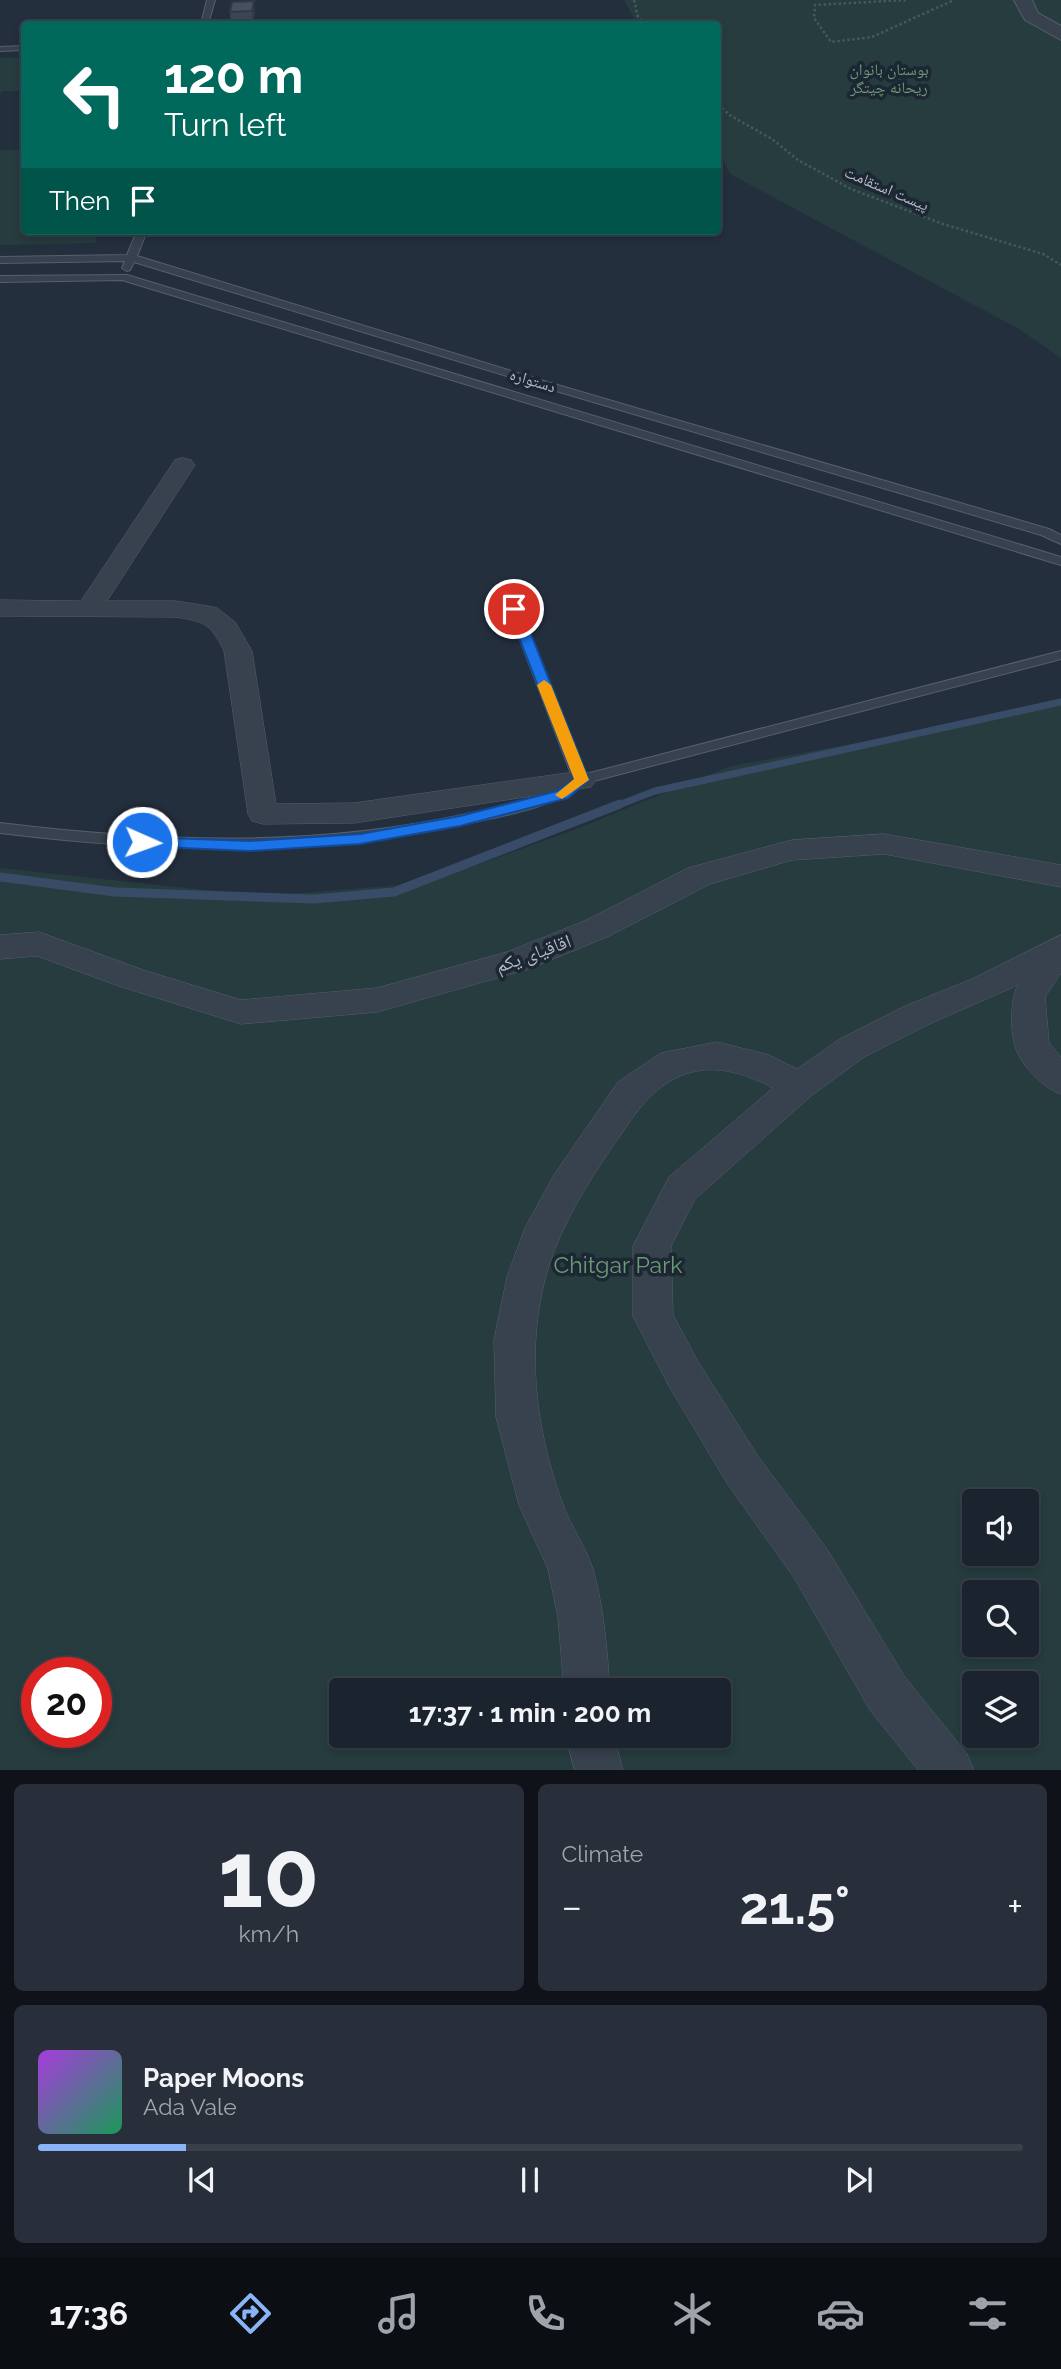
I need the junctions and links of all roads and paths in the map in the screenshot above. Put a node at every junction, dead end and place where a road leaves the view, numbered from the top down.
1 (211, 0) edge
2 (634, 0) edge
3 (906, 0) edge
4 (954, 0) edge
5 (1023, 0) edge
6 (205, 21) edge
7 (642, 21) edge
8 (1061, 34) edge
9 (21, 48) edge
10 (0, 49) edge
11 (721, 108) edge
12 (141, 235) edge
13 (133, 258) junction
14 (0, 260) edge
15 (1061, 265) edge
16 (122, 277) junction
17 (0, 279) edge
18 (183, 465) dead end
19 (1061, 540) edge
20 (1061, 561) edge
21 (505, 585) dead end
22 (0, 608) edge
23 (89, 608) junction
24 (1061, 654) edge
25 (582, 780) junction
26 (0, 828) edge
27 (1061, 876) edge
28 (0, 947) edge
29 (1061, 947) edge
30 (1061, 1081) edge
31 (799, 1086) junction
32 (586, 1678) edge
33 (593, 1748) edge
34 (599, 1770) edge
35 (950, 1770) edge

1 - 6 lane
2 - 7 path
3 - 4 path
5 - 8 street
9 - 10 lane
11 - 15 path, پیست استقامت
12 - 13 lane
13 - 14 lane, دستواره
13 - 16 lane
13 - 19 lane, دستواره
16 - 17 lane
16 - 20 lane
18 - 23 street
21 - 25 lane
22 - 23 street
23 - 25 street
24 - 25 lane
25 - 26 lane
27 - 28 street, اقاقیای یکم
29 - 30 street
29 - 31 street
31 - 32 street
31 - 35 street
33 - 34 street

